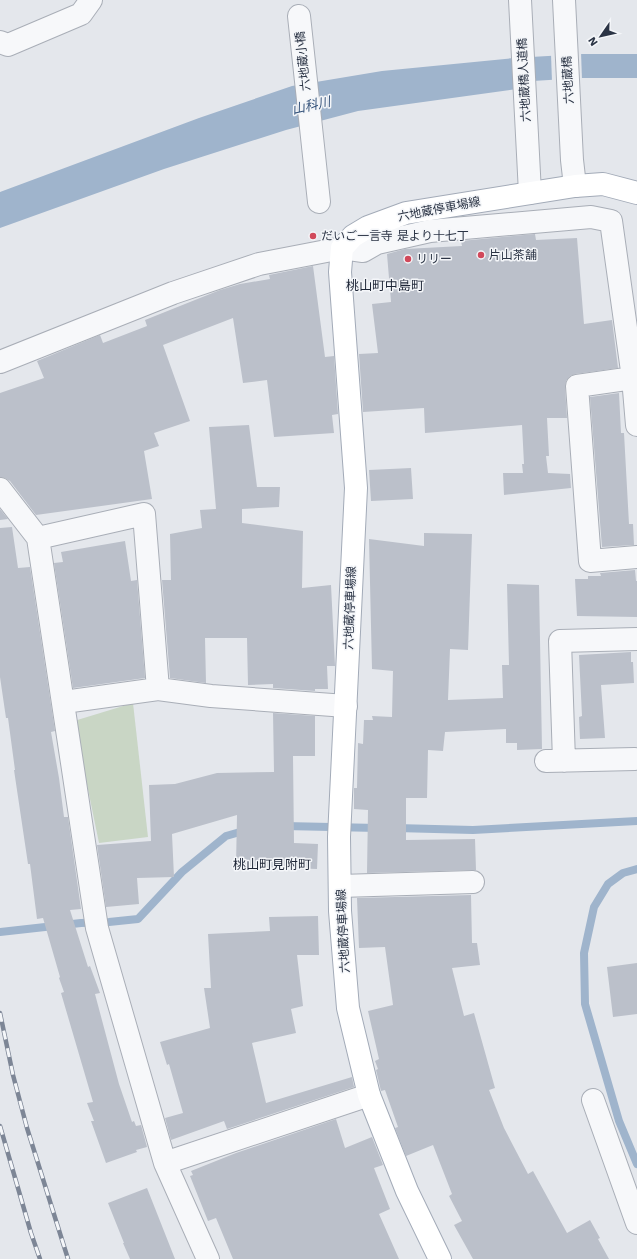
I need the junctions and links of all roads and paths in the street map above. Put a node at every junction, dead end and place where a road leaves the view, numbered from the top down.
1 (92, 0) edge
2 (520, 0) edge
3 (564, 0) edge
4 (299, 20) dead end
5 (0, 42) edge
6 (575, 186) junction
7 (530, 193) junction
8 (637, 194) edge
9 (319, 198) dead end
10 (342, 248) junction
11 (0, 362) edge
12 (633, 378) junction
13 (637, 425) edge
14 (0, 489) edge
15 (38, 538) junction
16 (637, 557) edge
17 (637, 639) edge
18 (158, 689) junction
19 (64, 702) junction
20 (346, 706) junction
21 (635, 759) dead end
22 (473, 882) dead end
23 (340, 886) junction
24 (369, 1095) junction
25 (593, 1100) dead end
26 (165, 1163) junction
27 (637, 1223) edge
28 (208, 1259) edge
29 (440, 1259) edge

1 - 5 street
2 - 7 street, 六地蔵橋人道橋
3 - 6 street, 六地蔵橋
4 - 9 street, 六地蔵小橋
6 - 7 main road, 六地蔵停車場線
6 - 8 main road, 六地蔵停車場線
7 - 10 main road, 六地蔵停車場線
10 - 11 street
10 - 12 street
10 - 20 main road, 六地蔵停車場線
12 - 13 street
12 - 16 street
14 - 15 street
15 - 18 street
15 - 19 street
17 - 21 street
18 - 19 street
18 - 20 street
19 - 26 street
20 - 23 main road, 六地蔵停車場線
22 - 23 street
23 - 24 main road, 六地蔵停車場線
24 - 26 street
24 - 29 main road, 六地蔵停車場線
25 - 27 street
26 - 28 street

